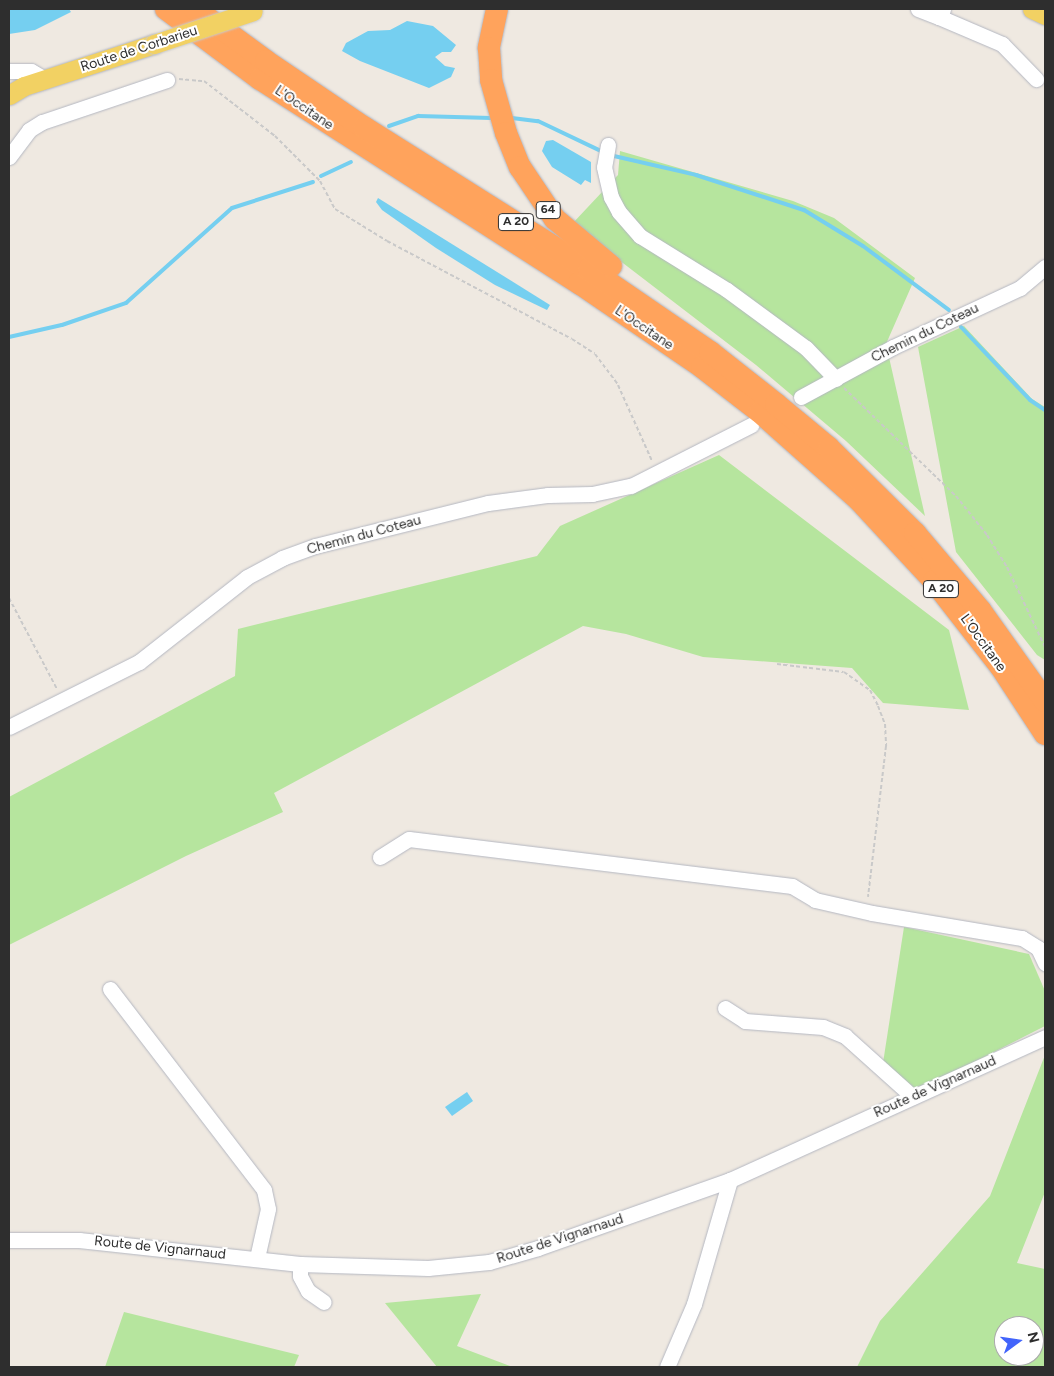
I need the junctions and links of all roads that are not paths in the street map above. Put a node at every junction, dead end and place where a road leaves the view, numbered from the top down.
1 (151, 9) edge
2 (166, 9) edge
3 (195, 9) edge
4 (497, 9) edge
5 (918, 9) edge
6 (1032, 9) edge
7 (258, 10) edge
8 (941, 13) edge
9 (1045, 15) edge
10 (9, 71) edge
11 (260, 79) junction
12 (1036, 79) dead end
13 (45, 80) junction
14 (167, 80) road end
15 (14, 89) edge
16 (608, 145) dead end
17 (9, 157) edge
18 (1045, 267) edge
19 (710, 352) junction
20 (836, 379) junction
21 (802, 397) dead end
22 (751, 424) dead end
23 (1045, 701) edge
24 (9, 727) edge
25 (1045, 734) edge
26 (380, 857) dead end
27 (1045, 963) edge
28 (110, 989) dead end
29 (725, 1008) dead end
30 (1045, 1038) edge
31 (913, 1097) junction
32 (730, 1180) junction
33 (9, 1240) edge
34 (257, 1258) junction
35 (300, 1264) junction
36 (324, 1302) dead end
37 (667, 1367) edge

1 - 11 highway
2 - 11 highway, L'Occitane / A 20
3 - 19 highway, L'Occitane / A 20
4 - 19 highway, 64
5 - 8 street
6 - 9 main road
7 - 13 main road, Route de Corbarieu, bridge
8 - 12 street
10 - 13 street
11 - 25 highway, L'Occitane / A 20
13 - 15 main road, Route de Corbarieu
14 - 17 street
16 - 20 street
18 - 20 street, Chemin du Coteau
19 - 23 highway, L'Occitane / A 20
20 - 21 street, Chemin du Coteau
22 - 24 street, Chemin du Coteau
26 - 27 street
28 - 34 street
29 - 31 street
30 - 31 street, Route de Vignarnaud
31 - 32 street, Route de Vignarnaud
32 - 35 street, Route de Vignarnaud
32 - 37 street
33 - 34 street, Route de Vignarnaud
34 - 35 street, Route de Vignarnaud
35 - 36 street

